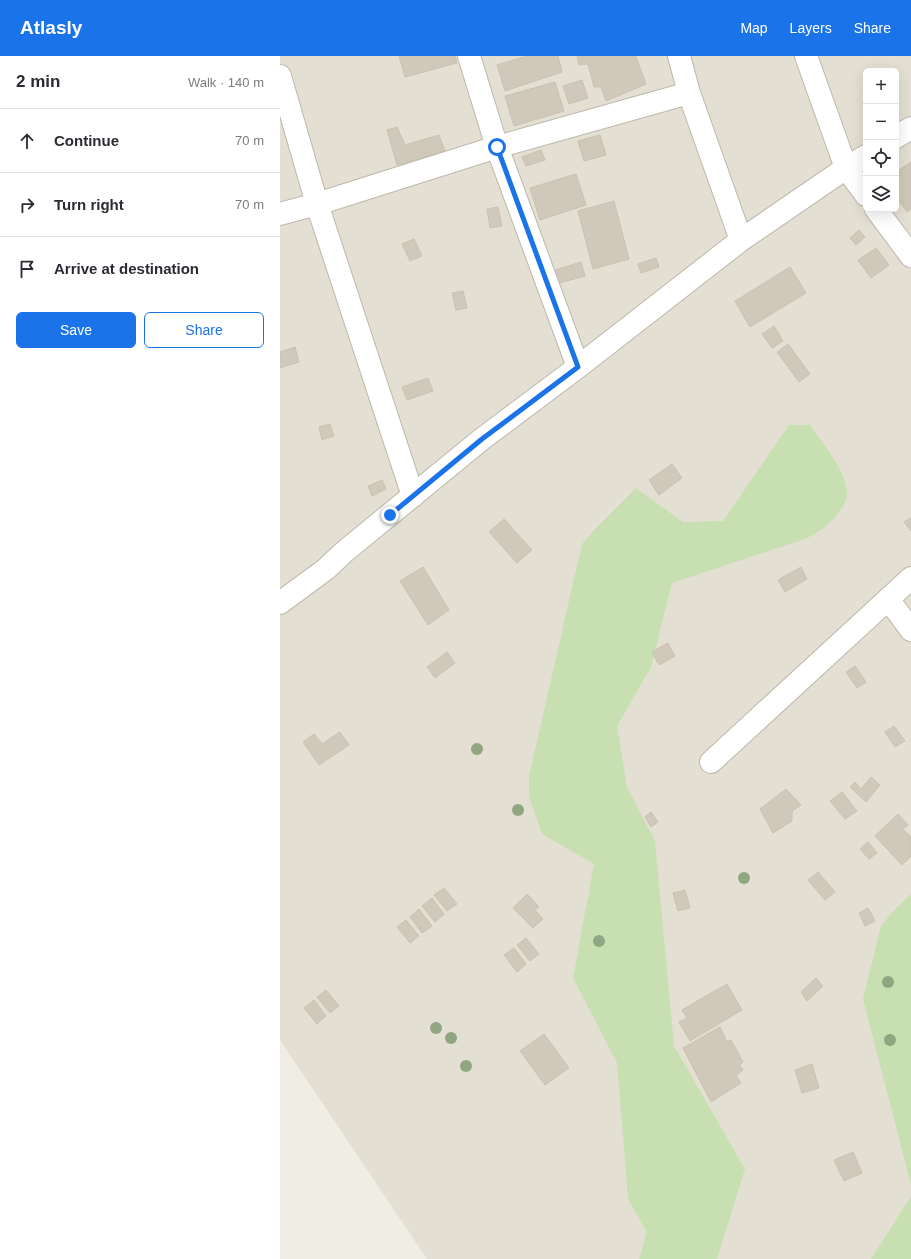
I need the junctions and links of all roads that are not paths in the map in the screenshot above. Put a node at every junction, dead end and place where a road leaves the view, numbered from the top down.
1 (469, 56) edge
2 (679, 56) edge
3 (806, 56) edge
4 (280, 76) edge
5 (689, 93) junction
6 (911, 128) edge
7 (899, 136) edge
8 (497, 147) junction
9 (863, 158) edge
10 (846, 168) junction
11 (863, 191) edge
12 (317, 204) junction
13 (878, 212) edge
14 (280, 214) edge
15 (741, 240) junction
16 (911, 256) edge
17 (578, 367) junction
18 (413, 496) junction
19 (911, 578) edge
20 (888, 599) junction
21 (280, 603) edge
22 (911, 630) edge
23 (712, 762) dead end

1 - 8 street
2 - 5 street
3 - 10 street
4 - 12 street
5 - 8 street
5 - 15 street
6 - 7 street
8 - 12 street
8 - 17 street
9 - 10 street
10 - 11 street
10 - 15 street
12 - 14 street
12 - 18 street
13 - 16 street
15 - 17 street
17 - 18 street
18 - 21 street
19 - 20 street
20 - 22 street
20 - 23 street

